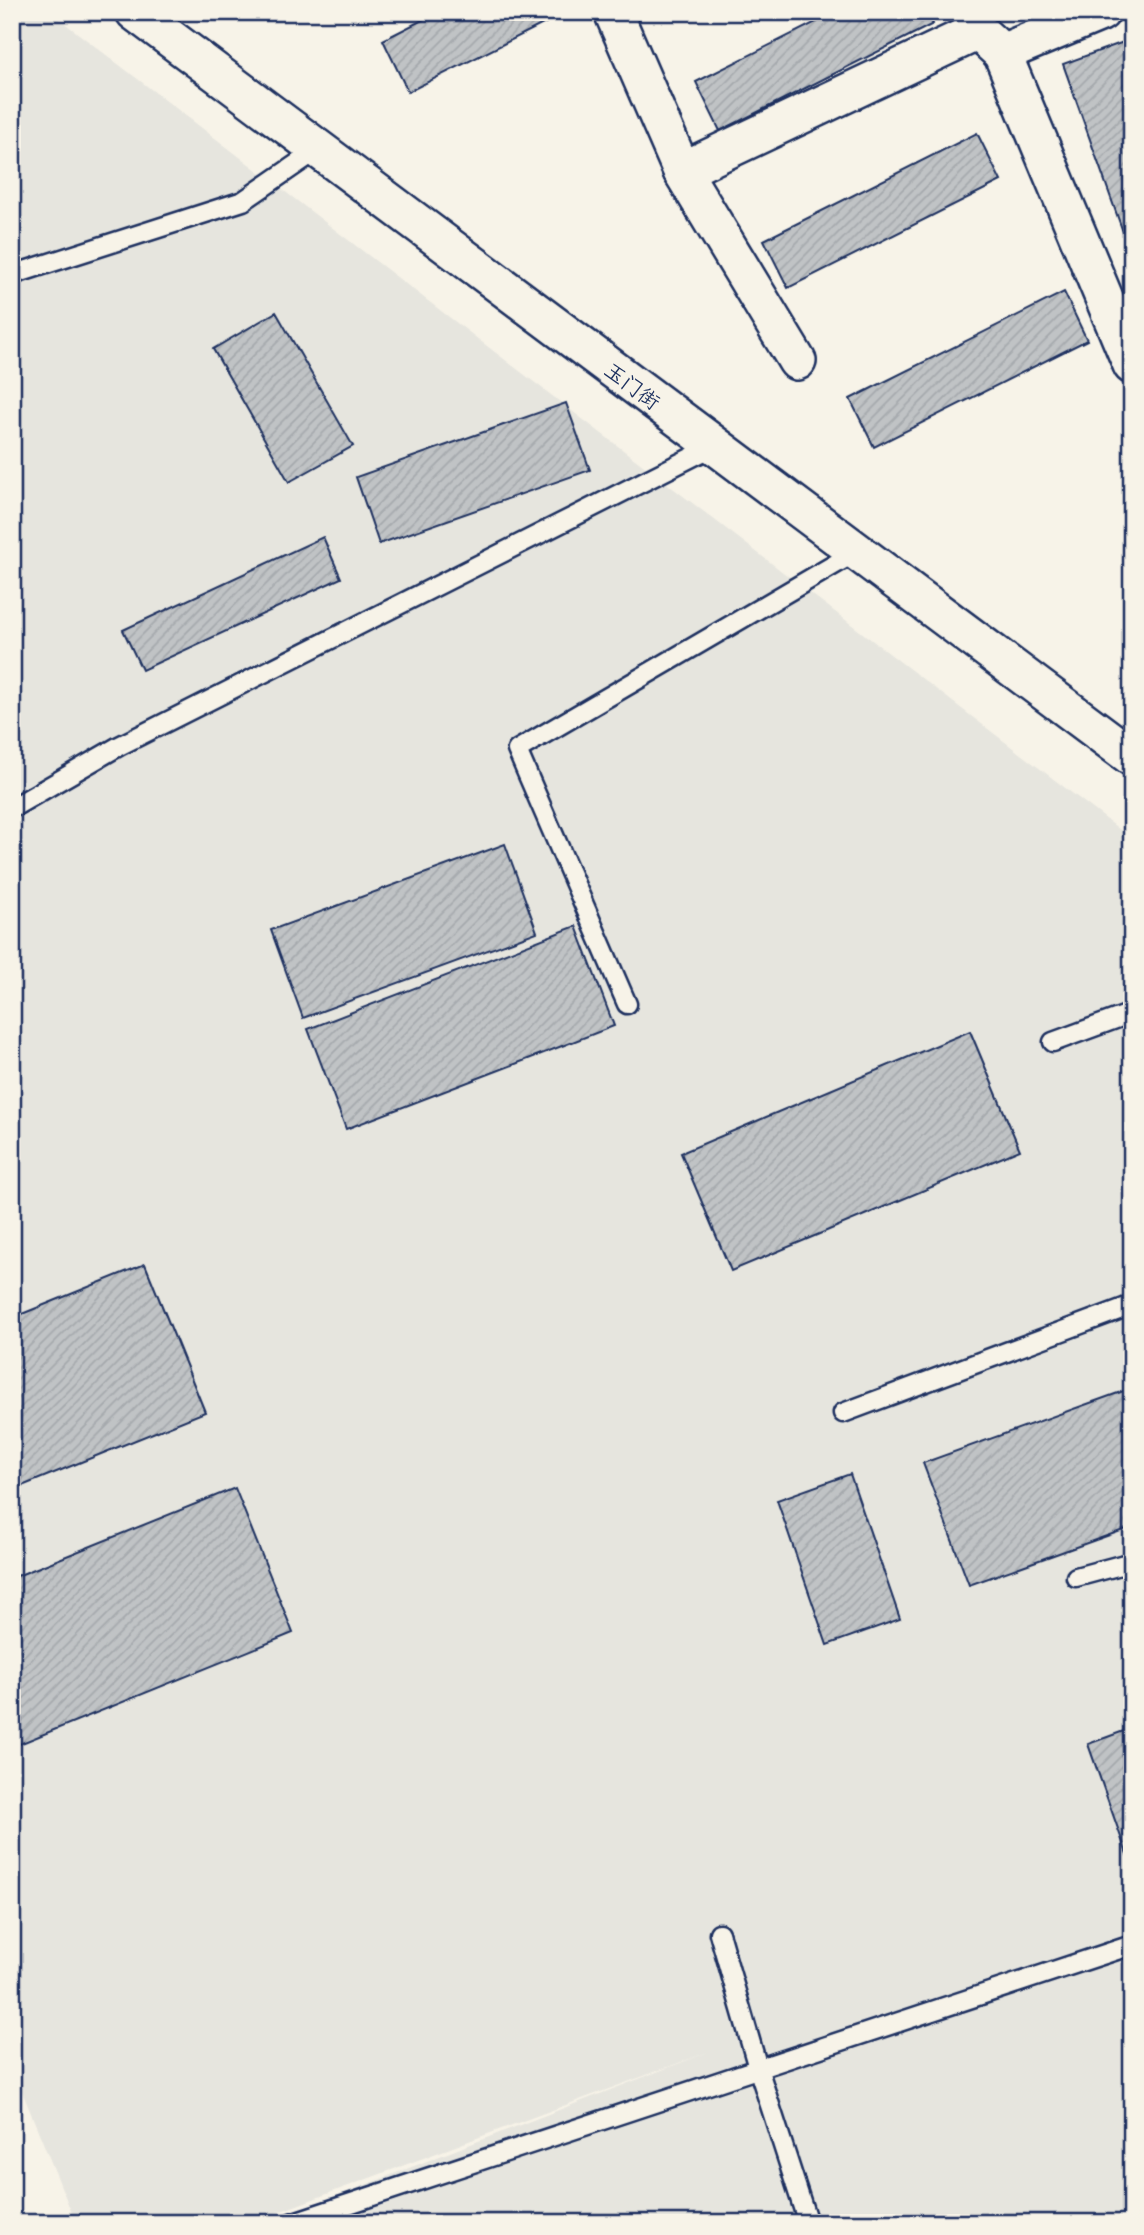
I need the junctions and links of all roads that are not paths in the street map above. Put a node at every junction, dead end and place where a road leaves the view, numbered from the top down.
1 (135, 12) edge
2 (613, 12) edge
3 (1101, 12) edge
4 (1002, 53) junction
5 (317, 150) junction
6 (682, 171) junction
7 (12, 275) edge
8 (797, 361) dead end
9 (1132, 365) edge
10 (714, 446) junction
11 (856, 552) junction
12 (1132, 757) edge
13 (12, 808) edge
14 (627, 1004) dead end
15 (1132, 1013) edge
16 (1054, 1042) dead end
17 (1132, 1305) edge
18 (843, 1413) dead end
19 (1132, 1562) edge
20 (1076, 1577) dead end
21 (719, 1934) dead end
22 (1132, 1945) edge
23 (758, 2068) junction
24 (291, 2223) edge
25 (808, 2223) edge

1 - 5 street, 玉门街
2 - 6 street
3 - 4 street
4 - 6 street
4 - 9 street
5 - 7 lane
5 - 10 street, 玉门街
6 - 8 street
10 - 11 street, 玉门街
10 - 13 lane
11 - 12 street, 玉门街
11 - 14 lane
15 - 16 lane
17 - 18 lane
19 - 20 lane
21 - 23 lane
22 - 23 lane
23 - 24 lane
23 - 25 lane

